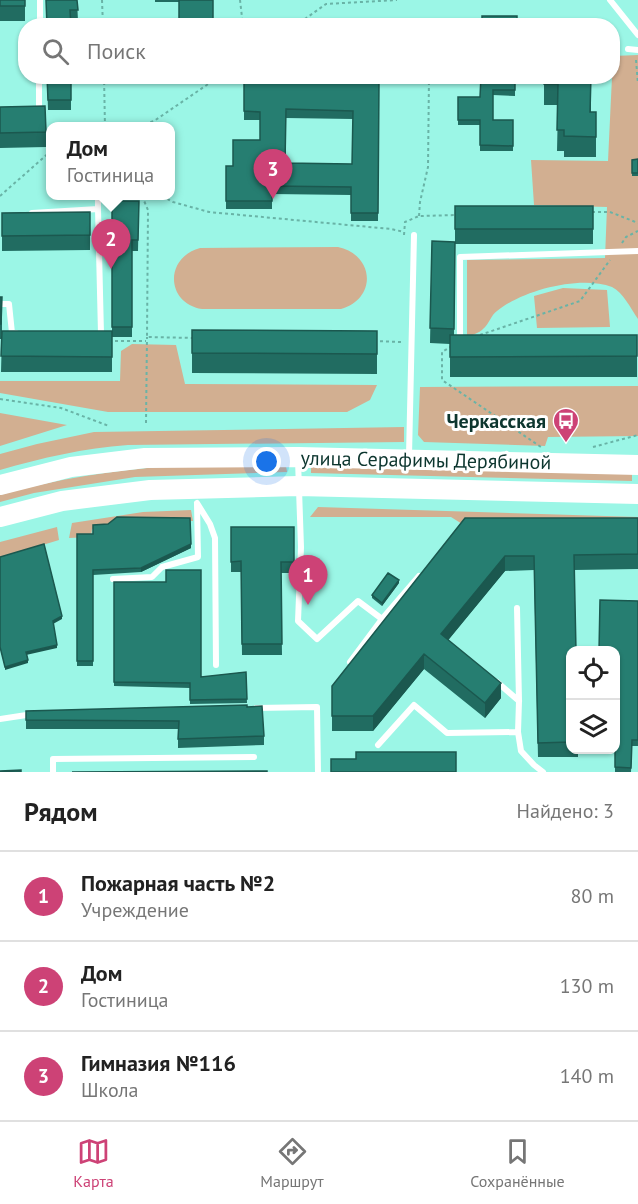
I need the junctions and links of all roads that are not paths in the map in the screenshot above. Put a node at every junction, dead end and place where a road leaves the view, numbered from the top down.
1 (40, 0) edge
2 (610, 0) edge
3 (40, 18) edge
4 (638, 35) edge
5 (628, 49) dead end
6 (637, 50) edge
7 (39, 84) edge
8 (29, 111) edge
9 (98, 200) edge
10 (98, 209) junction
11 (28, 213) edge
12 (414, 235) dead end
13 (638, 251) edge
14 (0, 304) edge
15 (24, 333) edge
16 (90, 334) edge
17 (472, 342) edge
18 (298, 457) junction
19 (409, 460) junction
20 (638, 465) edge
21 (0, 485) edge
22 (298, 486) junction
23 (638, 494) edge
24 (196, 496) junction
25 (0, 518) edge
26 (426, 568) edge
27 (113, 579) dead end
28 (517, 608) dead end
29 (382, 620) junction
30 (350, 662) edge
31 (216, 665) dead end
32 (493, 678) edge
33 (519, 701) junction
34 (247, 709) edge
35 (47, 713) edge
36 (0, 719) edge
37 (518, 732) junction
38 (378, 745) dead end
39 (254, 757) dead end
40 (53, 772) edge
41 (318, 772) edge
42 (543, 772) edge

1 - 3 lane
2 - 4 lane
5 - 6 lane
7 - 8 lane
9 - 10 lane
10 - 11 lane
10 - 16 lane
12 - 19 lane
13 - 17 lane
14 - 15 lane
18 - 19 main road, улица Серафимы Дерябиной
18 - 21 main road, улица Серафимы Дерябиной
18 - 22 lane
19 - 20 main road, улица Серафимы Дерябиной
22 - 23 main road, улица Серафимы Дерябиной
22 - 24 main road, улица Серафимы Дерябиной
22 - 29 lane
24 - 25 main road, улица Серафимы Дерябиной
24 - 27 lane
24 - 31 lane
26 - 29 lane
28 - 33 lane
29 - 30 lane
32 - 33 lane
33 - 37 lane
34 - 41 lane
35 - 36 lane
37 - 38 lane
37 - 42 lane
39 - 40 lane

